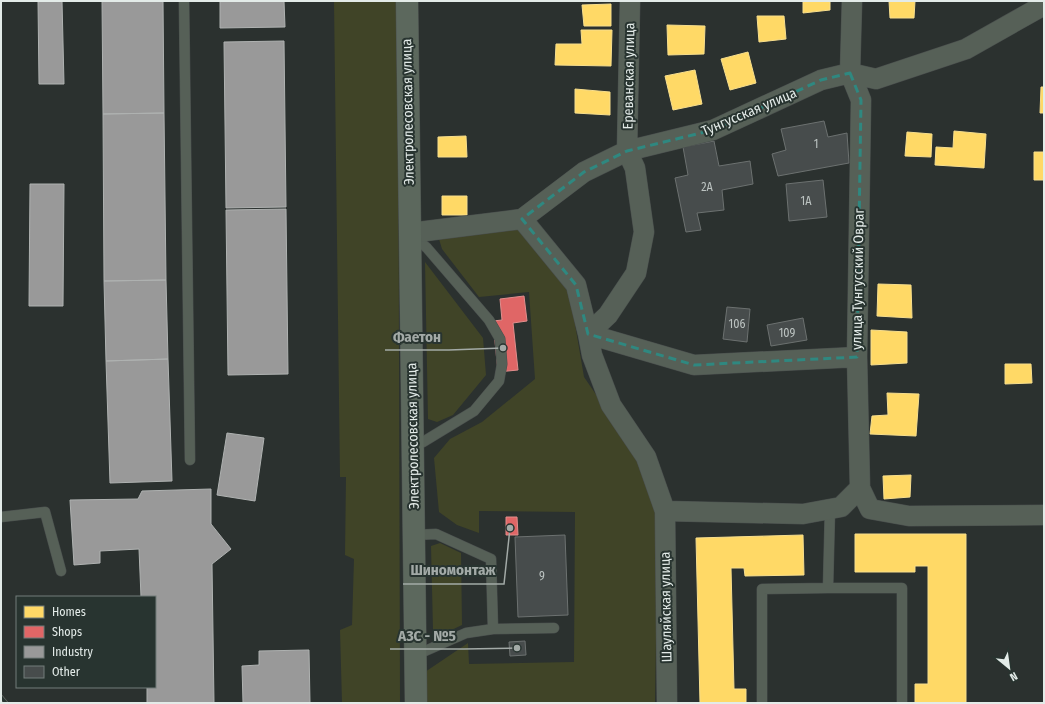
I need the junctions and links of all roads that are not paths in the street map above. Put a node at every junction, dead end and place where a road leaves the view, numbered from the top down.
1 (184, 1) edge
2 (407, 1) edge
3 (630, 1) edge
4 (852, 1) edge
5 (1044, 5) edge
6 (850, 73) junction
7 (627, 151) junction
8 (522, 219) junction
9 (410, 233) junction
10 (588, 334) junction
11 (857, 357) junction
12 (413, 444) junction
13 (190, 460) dead end
14 (860, 488) junction
15 (830, 509) junction
16 (665, 511) junction
17 (1044, 515) edge
18 (1, 517) edge
19 (414, 535) junction
20 (61, 572) dead end
21 (828, 588) junction
22 (554, 628) dead end
23 (493, 630) junction
24 (416, 655) junction
25 (416, 703) edge
26 (667, 703) edge
27 (762, 703) edge
28 (902, 703) edge

1 - 13 lane
2 - 9 main road, Электролесовская улица
3 - 7 street, Ереванская улица
4 - 6 street
5 - 6 street, Тунгусская улица
6 - 7 street, Тунгусская улица
6 - 11 street, улица Тунгусский Овраг
7 - 8 street, Тунгусская улица
7 - 10 street
8 - 9 street
8 - 10 street, Шауляйская улица
9 - 12 main road, Электролесовская улица
9 - 12 lane
10 - 11 street
10 - 16 street, Шауляйская улица
11 - 14 street, улица Тунгусский Овраг
12 - 19 main road, Электролесовская улица
14 - 15 street
14 - 17 street
15 - 16 street
15 - 21 lane
16 - 26 street, Шауляйская улица
18 - 20 lane
19 - 23 lane
19 - 24 main road, Электролесовская улица
21 - 27 lane
21 - 28 lane
22 - 23 lane
23 - 24 lane
24 - 25 main road, Электролесовская улица

